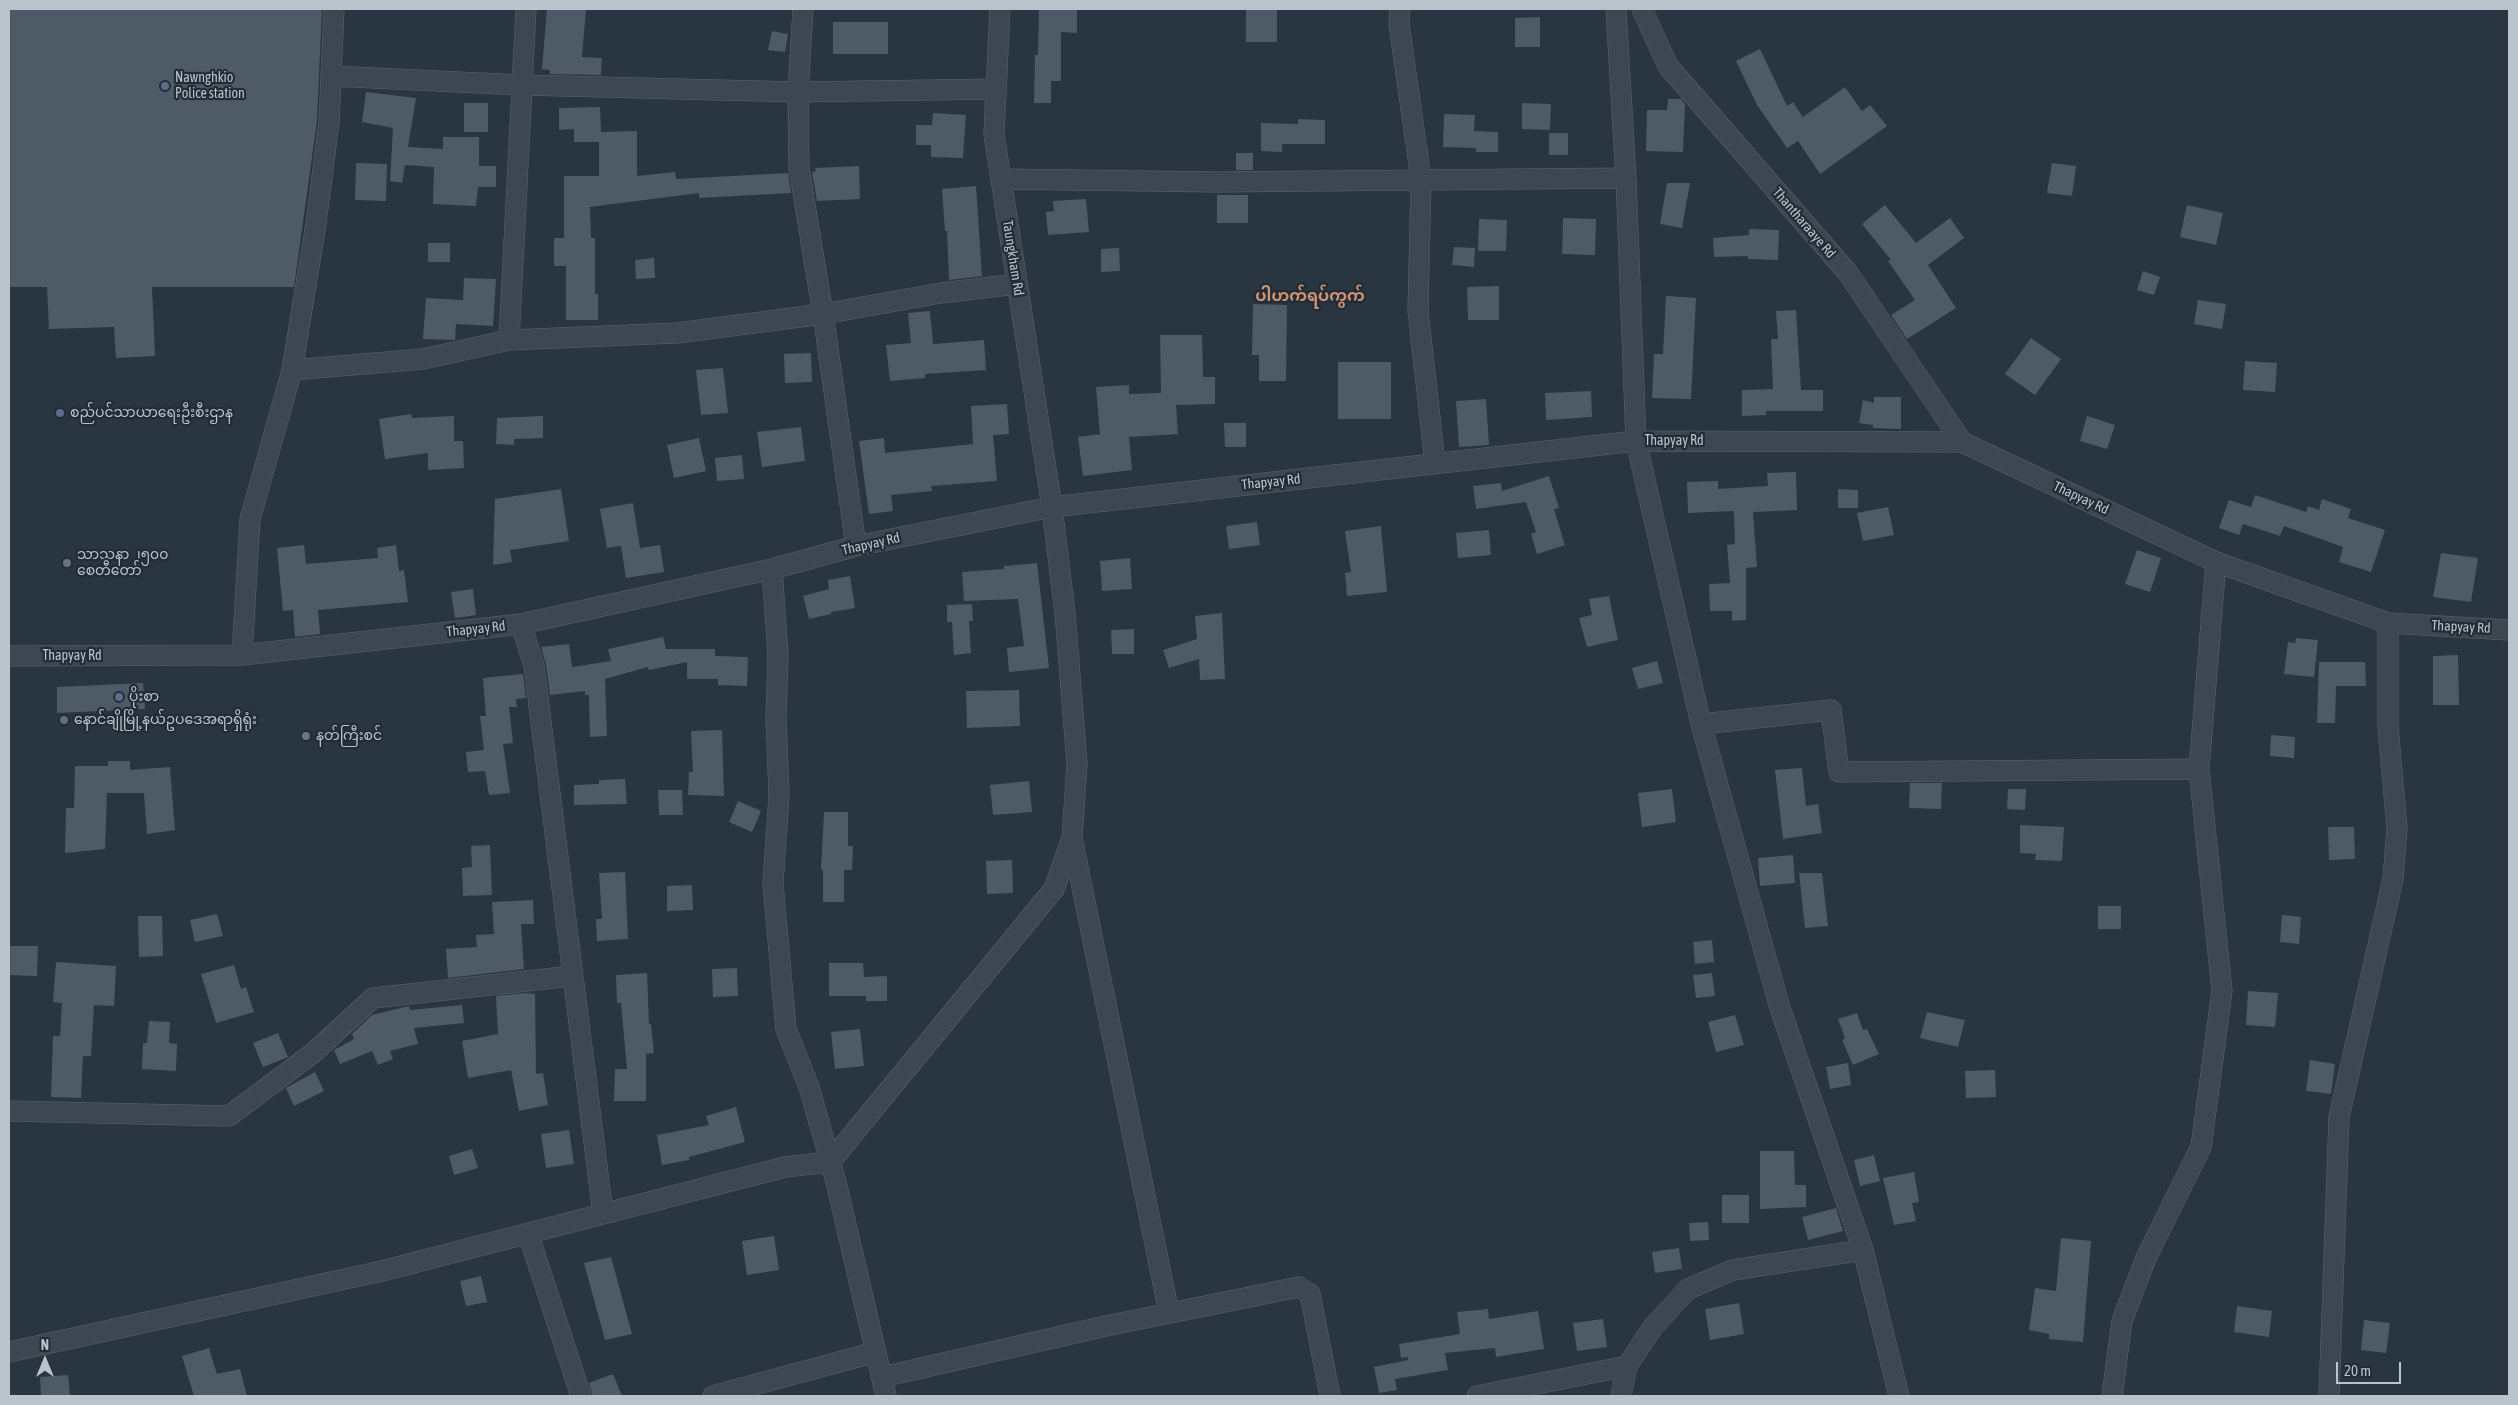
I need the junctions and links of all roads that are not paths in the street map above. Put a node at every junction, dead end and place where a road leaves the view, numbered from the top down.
1 (334, 9) edge
2 (526, 9) edge
3 (803, 9) edge
4 (1000, 9) edge
5 (1400, 9) edge
6 (1616, 9) edge
7 (1642, 9) edge
8 (330, 76) junction
9 (522, 85) junction
10 (996, 89) junction
11 (798, 92) junction
12 (1626, 178) junction
13 (1000, 179) junction
14 (1421, 179) junction
15 (1017, 284) junction
16 (823, 314) junction
17 (509, 340) junction
18 (292, 370) junction
19 (1636, 441) junction
20 (1962, 442) junction
21 (1435, 463) junction
22 (1052, 507) junction
23 (856, 546) junction
24 (2216, 562) junction
25 (772, 569) junction
26 (2388, 623) junction
27 (521, 624) junction
28 (2509, 630) edge
29 (242, 655) junction
30 (9, 656) edge
31 (1700, 724) junction
32 (2199, 769) junction
33 (1072, 838) junction
34 (572, 976) junction
35 (9, 1111) edge
36 (830, 1162) junction
37 (603, 1214) junction
38 (528, 1233) junction
39 (1863, 1250) junction
40 (1169, 1313) junction
41 (9, 1352) edge
42 (876, 1352) junction
43 (1627, 1366) junction
44 (884, 1387) edge
45 (581, 1396) edge
46 (713, 1396) edge
47 (1330, 1396) edge
48 (1477, 1396) edge
49 (1621, 1396) edge
50 (1899, 1396) edge
51 (2112, 1396) edge
52 (2329, 1396) edge

1 - 8 street
2 - 9 street
3 - 11 street
4 - 10 street, Taungkham Rd
5 - 14 street
6 - 12 street
7 - 20 street, Thantharaaye Rd
8 - 9 street
8 - 18 street
9 - 11 street
9 - 17 street
10 - 11 street
10 - 13 street, Taungkham Rd
11 - 16 street
12 - 14 street
12 - 19 street
13 - 14 street
13 - 15 street, Taungkham Rd
14 - 21 street
15 - 16 street
15 - 22 street, Taungkham Rd
16 - 17 street
16 - 23 street
17 - 18 street
18 - 29 street
19 - 20 street, Thapyay Rd
19 - 21 street, Thapyay Rd
19 - 31 street
20 - 24 street, Thapyay Rd
21 - 22 street, Thapyay Rd
22 - 23 street, Thapyay Rd
22 - 33 street, Taungkham Rd
23 - 25 street, Thapyay Rd
24 - 26 street, Thapyay Rd
24 - 32 street
25 - 27 street, Thapyay Rd
25 - 36 street
26 - 28 street, Thapyay Rd
26 - 52 street
27 - 29 street, Thapyay Rd
27 - 34 street
29 - 30 street, Thapyay Rd
31 - 32 street
31 - 39 street
32 - 51 street
33 - 36 street
33 - 40 street
34 - 35 street
34 - 37 street
36 - 37 street
36 - 42 street
37 - 38 street
38 - 41 street
38 - 45 street
39 - 43 street
39 - 50 street
40 - 44 street
40 - 47 street
42 - 44 street
42 - 46 street
43 - 48 street
43 - 49 street

